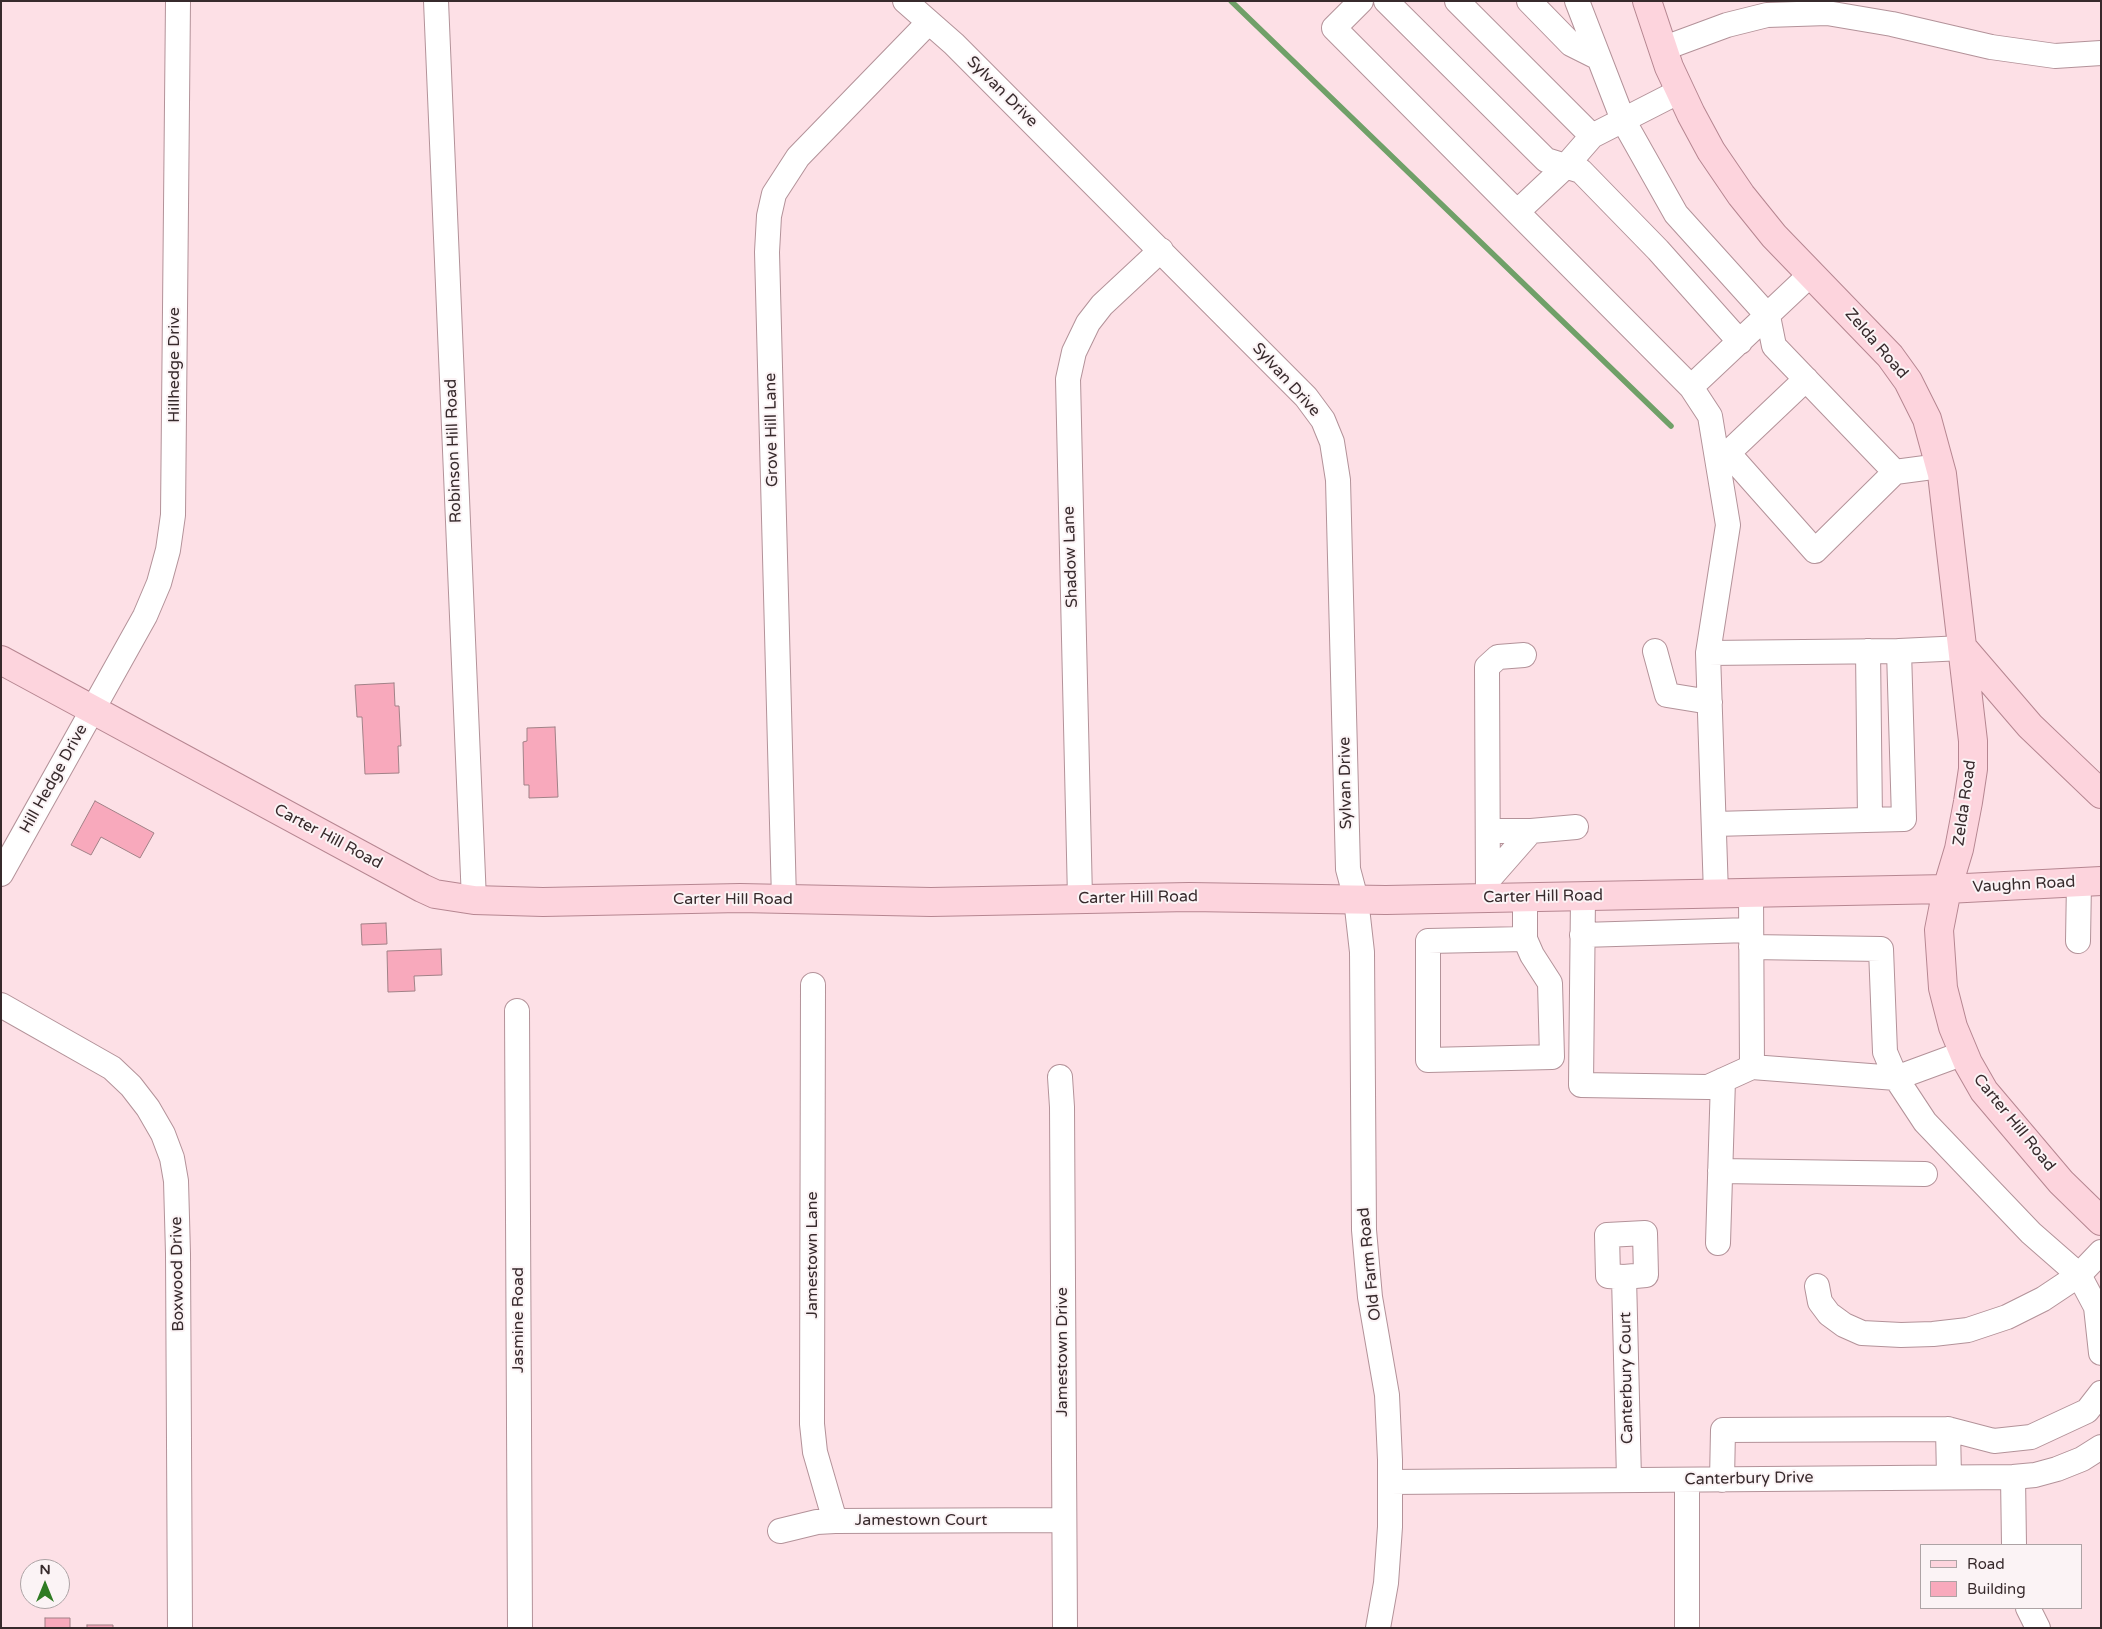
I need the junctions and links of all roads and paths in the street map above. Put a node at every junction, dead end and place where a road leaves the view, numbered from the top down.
1 (178, 1) edge
2 (436, 1) edge
3 (906, 1) edge
4 (1361, 1) edge
5 (1386, 1) edge
6 (1457, 1) edge
7 (1529, 1) edge
8 (1577, 1) edge
9 (1647, 1) edge
10 (928, 22) junction
11 (1662, 49) junction
12 (2101, 53) edge
13 (1599, 58) junction
14 (1680, 91) junction
15 (1623, 120) junction
16 (1592, 136) junction
17 (1565, 167) junction
18 (1517, 212) junction
19 (1161, 250) junction
20 (1811, 274) junction
21 (1768, 316) junction
22 (1740, 342) junction
23 (1806, 379) junction
24 (1691, 387) junction
25 (1722, 455) junction
26 (1940, 466) junction
27 (1895, 472) junction
28 (1963, 648) junction
29 (1655, 651) dead end
30 (1868, 651) junction
31 (1899, 651) junction
32 (1708, 653) junction
33 (1524, 655) dead end
34 (1, 660) edge
35 (1710, 702) junction
36 (92, 710) junction
37 (2101, 794) edge
38 (1870, 820) junction
39 (1714, 824) junction
40 (1576, 827) dead end
41 (1488, 832) junction
42 (1531, 832) junction
43 (1, 874) edge
44 (2090, 881) edge
45 (1488, 889) junction
46 (1947, 889) junction
47 (1751, 893) junction
48 (1716, 894) junction
49 (1583, 897) junction
50 (1080, 898) junction
51 (1526, 898) junction
52 (784, 899) junction
53 (1356, 899) junction
54 (474, 900) junction
55 (1582, 936) junction
56 (1526, 939) junction
57 (1750, 939) junction
58 (2078, 941) dead end
59 (813, 986) dead end
60 (1, 1005) edge
61 (517, 1011) dead end
62 (1964, 1053) junction
63 (1752, 1067) junction
64 (1060, 1077) dead end
65 (1896, 1078) junction
66 (1723, 1080) junction
67 (1720, 1171) junction
68 (1925, 1174) dead end
69 (2101, 1221) edge
70 (1718, 1244) dead end
71 (2101, 1252) edge
72 (2079, 1275) junction
73 (1624, 1277) dead end
74 (1817, 1286) dead end
75 (2101, 1354) edge
76 (2098, 1398) edge
77 (1948, 1429) junction
78 (2101, 1447) edge
79 (2013, 1476) junction
80 (1949, 1477) junction
81 (1629, 1479) junction
82 (1687, 1480) junction
83 (1722, 1480) junction
84 (1390, 1482) junction
85 (1064, 1520) junction
86 (835, 1521) junction
87 (780, 1531) dead end
88 (2014, 1544) edge
89 (2028, 1609) edge
90 (180, 1628) edge
91 (520, 1628) edge
92 (1064, 1628) edge
93 (1378, 1628) edge
94 (1687, 1628) edge
95 (2038, 1628) edge

1 - 36 street, Hillhedge Drive
2 - 54 street, Robinson Hill Road
3 - 10 street, Sylvan Drive
4 - 18 street
5 - 17 street
6 - 16 street
7 - 13 street
8 - 13 street
9 - 11 main road, Zelda Road
10 - 19 street, Sylvan Drive
10 - 52 street, Grove Hill Lane
11 - 12 street
11 - 14 main road, Zelda Road
13 - 15 street
14 - 15 street
14 - 20 main road, Zelda Road
15 - 16 street
15 - 21 street
16 - 17 street
17 - 18 street
17 - 22 street
18 - 24 street
19 - 50 street, Shadow Lane
19 - 53 street, Sylvan Drive
20 - 21 street
20 - 26 main road, Zelda Road
21 - 22 street
21 - 23 street
22 - 24 street
23 - 25 street
23 - 27 street
24 - 25 street
25 - 27 street
25 - 32 street
26 - 27 street
26 - 28 main road, Zelda Road
28 - 31 street
28 - 37 main road
28 - 46 main road, Zelda Road
29 - 35 street
30 - 31 street
30 - 32 street
30 - 38 street
31 - 38 street
32 - 35 street
33 - 41 street
34 - 36 main road, Carter Hill Road
35 - 39 street
36 - 43 street, Hill Hedge Drive
36 - 54 main road, Carter Hill Road
38 - 39 street
39 - 48 street
40 - 42 street
41 - 42 street
41 - 45 street
42 - 45 street
44 - 46 main road, Vaughn Road
44 - 58 street
45 - 51 main road, Carter Hill Road
45 - 53 main road, Carter Hill Road
46 - 47 main road, Carter Hill Road
46 - 62 main road, Carter Hill Road
47 - 48 main road, Carter Hill Road
47 - 57 street
48 - 49 main road, Carter Hill Road
49 - 51 main road, Carter Hill Road
49 - 55 street
50 - 52 main road, Carter Hill Road
50 - 53 main road, Carter Hill Road
51 - 56 street
52 - 54 main road, Carter Hill Road
53 - 84 street, Old Farm Road
55 - 57 street
55 - 66 street
56 - 56 street
57 - 63 street
57 - 65 street
59 - 86 street, Jamestown Lane
60 - 90 street, Boxwood Drive
61 - 91 street, Jasmine Road
62 - 65 street
62 - 69 main road, Carter Hill Road
63 - 65 street
63 - 66 street
64 - 85 street, Jamestown Drive
65 - 72 street
66 - 67 street
67 - 68 street
67 - 70 street
71 - 72 street
72 - 74 street
72 - 75 street
73 - 81 street, Canterbury Court
76 - 77 street
77 - 80 street
77 - 83 street
78 - 79 street, Canterbury Drive
79 - 80 street, Canterbury Drive
79 - 88 street
80 - 83 street, Canterbury Drive
81 - 82 street, Canterbury Drive
81 - 84 street, Canterbury Drive
82 - 83 street, Canterbury Drive
82 - 94 street
84 - 93 street, Old Farm Road
85 - 86 street, Jamestown Court
85 - 92 street, Jamestown Drive
86 - 87 street, Jamestown Court
89 - 95 street

